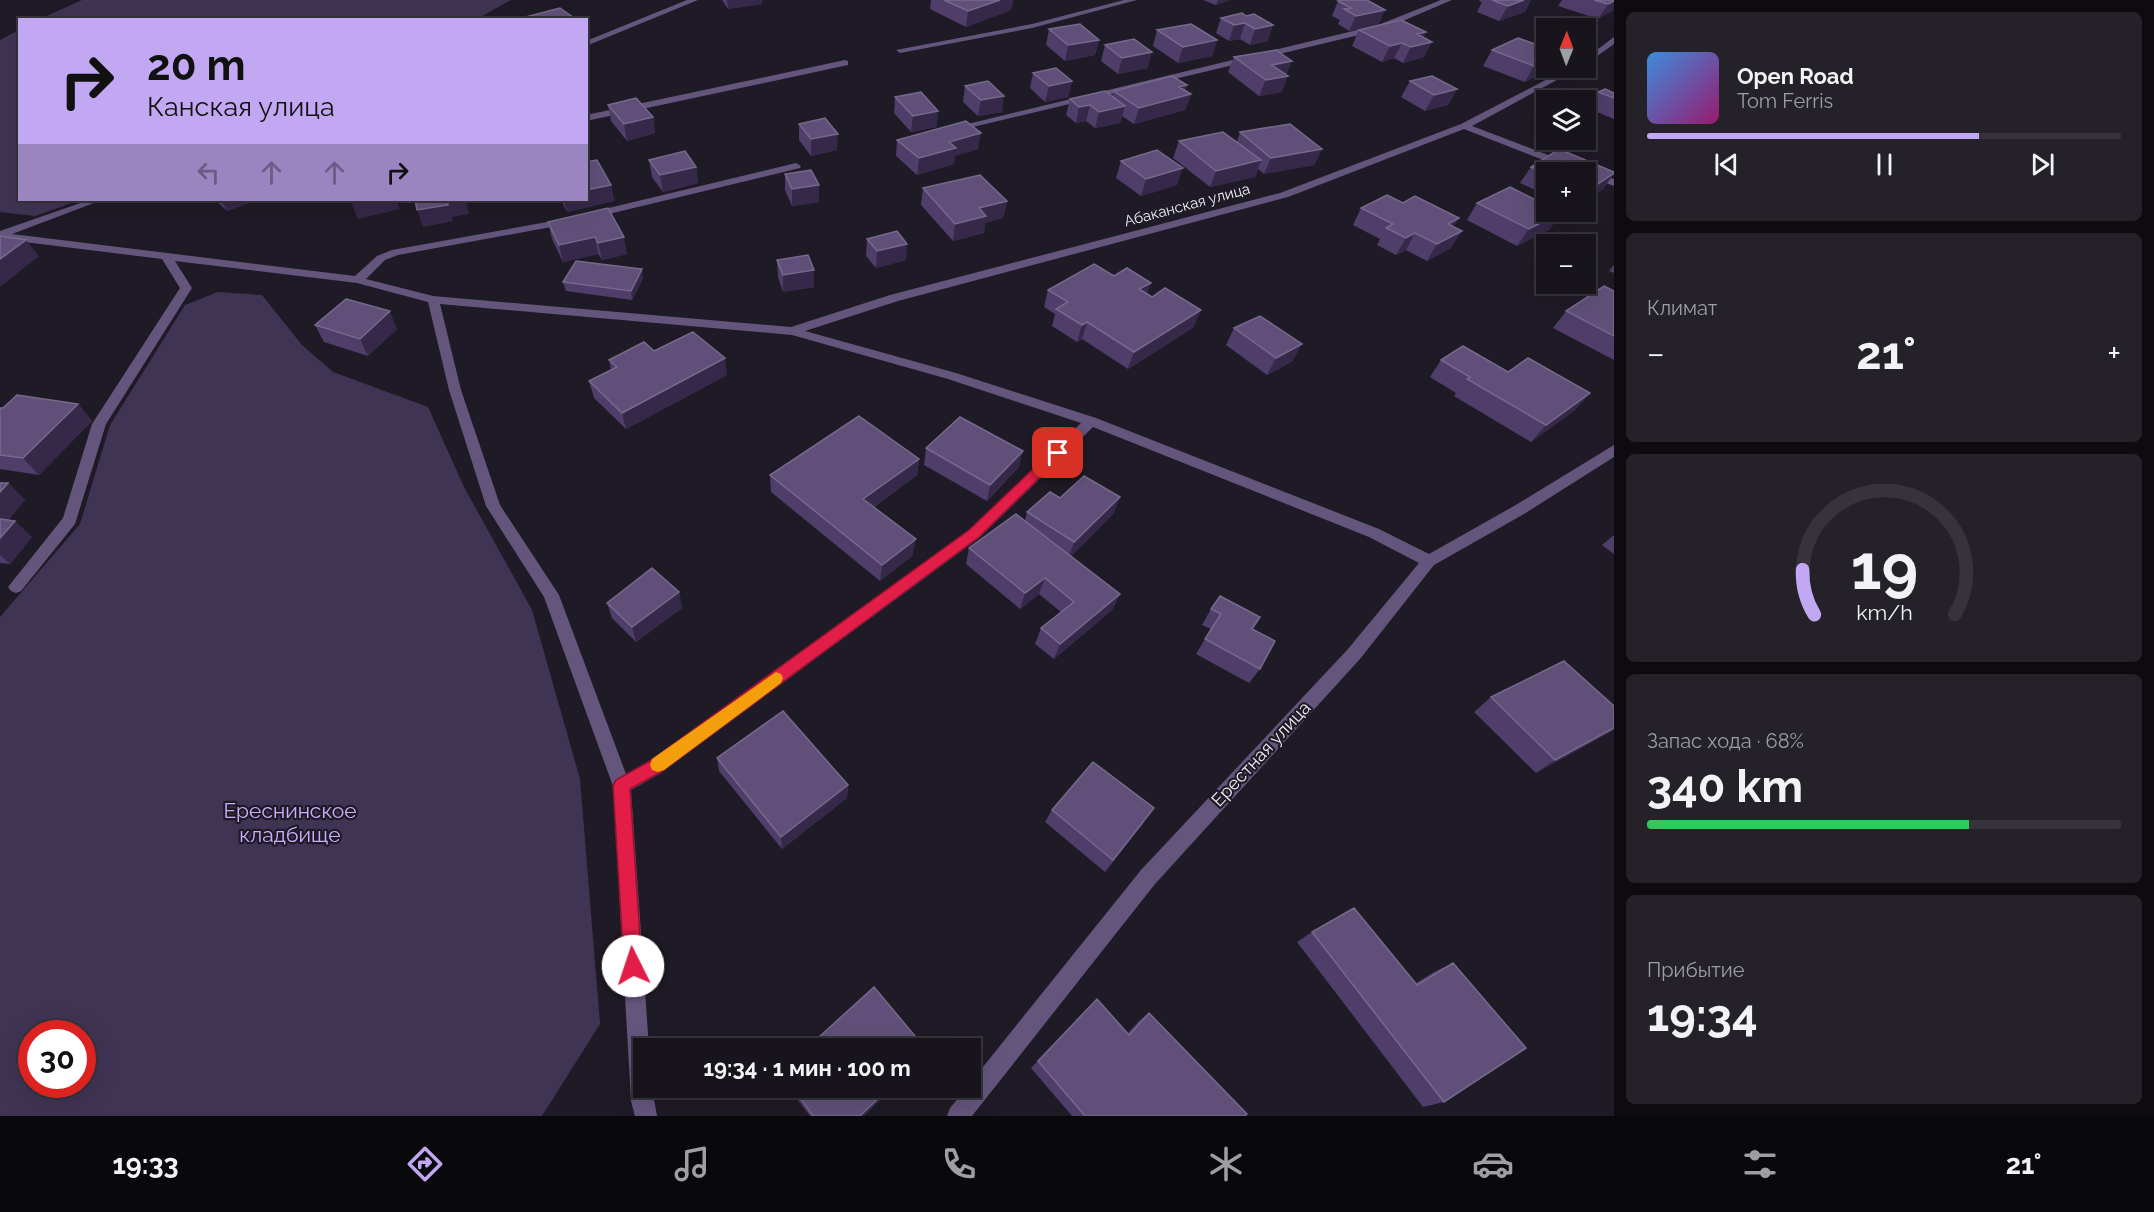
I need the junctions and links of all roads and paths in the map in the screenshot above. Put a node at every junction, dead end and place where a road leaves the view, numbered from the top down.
1 (694, 0) edge
2 (1133, 0) edge
3 (1448, 0) edge
4 (1614, 39) edge
5 (588, 44) edge
6 (900, 50) dead end
7 (1596, 54) edge
8 (845, 63) dead end
9 (1556, 78) edge
10 (588, 118) edge
11 (1464, 126) junction
12 (942, 131) edge
13 (1558, 162) edge
14 (796, 166) dead end
15 (1596, 176) edge
16 (1614, 183) edge
17 (94, 201) edge
18 (0, 235) edge
19 (166, 256) junction
20 (358, 280) junction
21 (433, 300) junction
22 (792, 331) junction
23 (1091, 421) junction
24 (1614, 450) edge
25 (1429, 561) junction
26 (16, 586) dead end
27 (621, 786) junction
28 (646, 1116) edge
29 (958, 1116) edge

1 - 5 street
2 - 6 street
3 - 12 street
4 - 7 street
8 - 10 street
9 - 11 street, Абаканская улица
11 - 13 street
11 - 22 street, Абаканская улица
14 - 20 street
15 - 16 street
17 - 18 street
18 - 19 street
19 - 20 street
19 - 26 street
20 - 21 street
21 - 22 street
21 - 27 street
22 - 23 street
23 - 25 street
23 - 27 street
24 - 25 street, Ерестная улица
25 - 29 street, Ерестная улица
27 - 28 street

